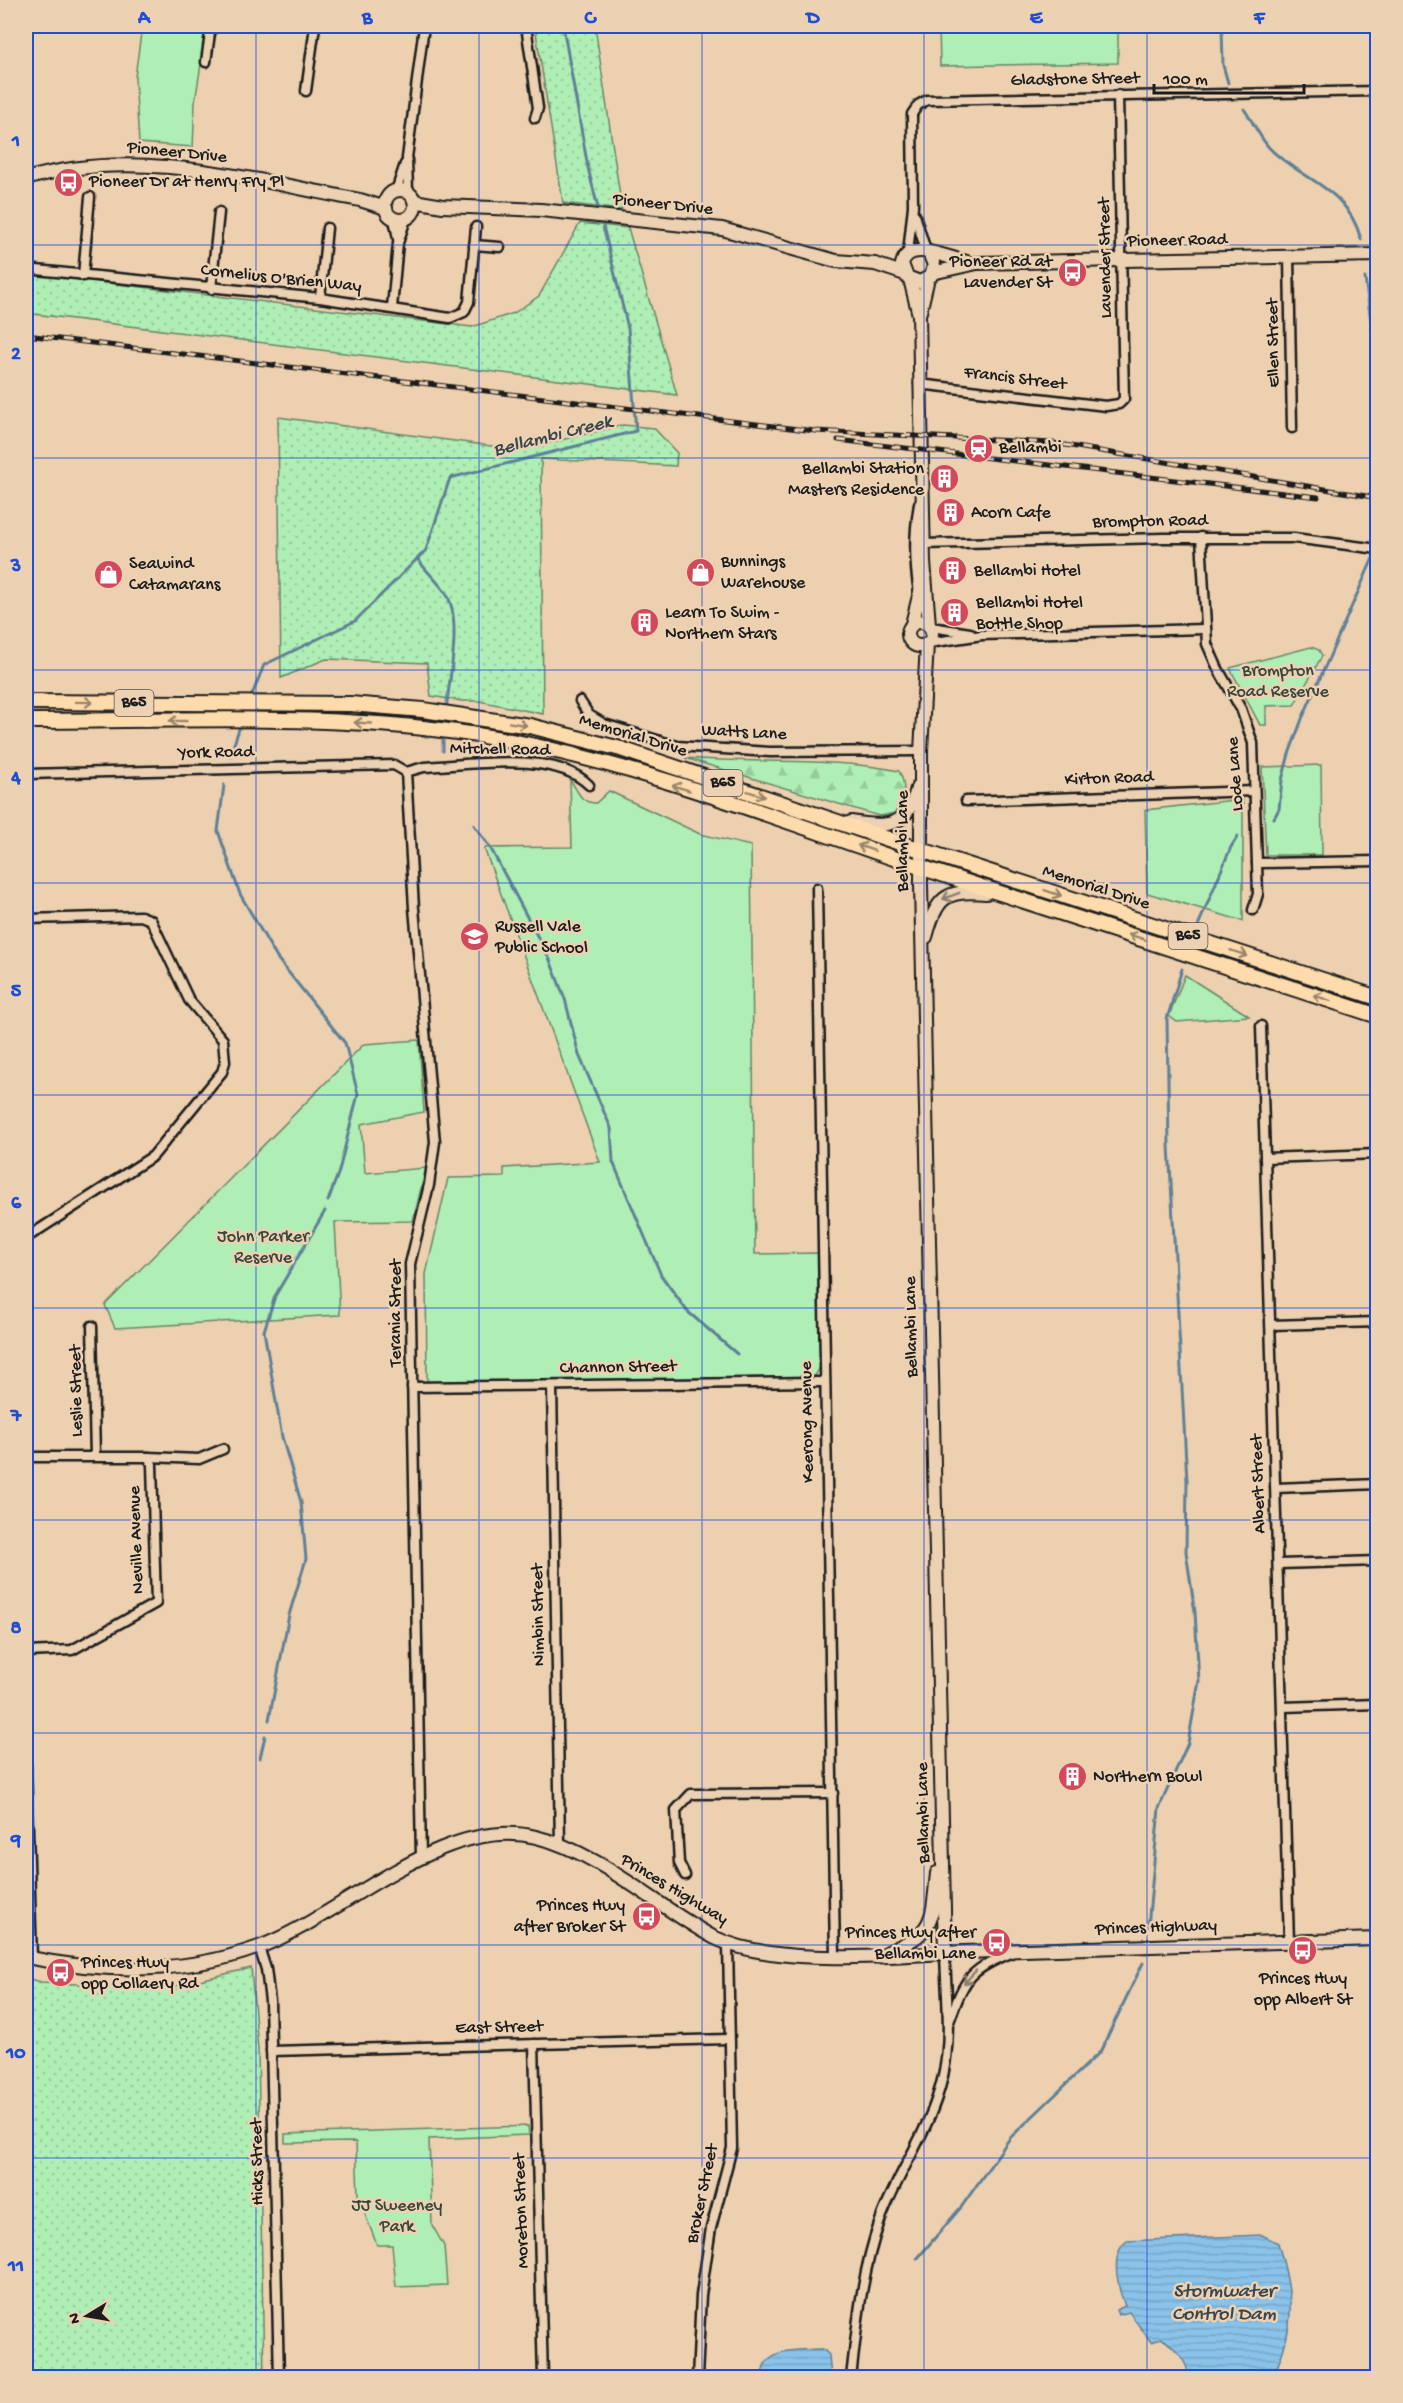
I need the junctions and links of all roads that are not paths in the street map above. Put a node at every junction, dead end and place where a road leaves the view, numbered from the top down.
1 (211, 26) edge
2 (315, 26) edge
3 (424, 26) edge
4 (526, 26) edge
5 (206, 62) dead end
6 (306, 91) dead end
7 (1377, 91) edge
8 (1118, 95) junction
9 (535, 118) dead end
10 (26, 179) edge
11 (90, 197) dead end
12 (401, 205) junction
13 (913, 206) junction
14 (219, 212) dead end
15 (476, 227) dead end
16 (327, 228) dead end
17 (474, 245) junction
18 (500, 247) dead end
19 (927, 252) junction
20 (907, 254) junction
21 (1377, 255) edge
22 (1289, 257) junction
23 (1123, 260) junction
24 (977, 263) junction
25 (875, 264) junction
26 (26, 269) edge
27 (930, 275) junction
28 (83, 276) junction
29 (907, 277) junction
30 (211, 289) junction
31 (320, 298) junction
32 (392, 308) junction
33 (919, 315) junction
34 (919, 384) junction
35 (1106, 406) joint
36 (1292, 428) dead end
37 (922, 487) junction
38 (1201, 537) junction
39 (923, 544) junction
40 (1374, 549) edge
41 (924, 562) junction
42 (920, 596) junction
43 (912, 624) junction
44 (930, 626) junction
45 (1205, 629) junction
46 (982, 634) junction
47 (911, 642) junction
48 (928, 644) junction
49 (922, 700) junction
50 (580, 701) dead end
51 (26, 702) edge
52 (26, 721) edge
53 (921, 751) junction
54 (406, 772) junction
55 (26, 774) edge
56 (921, 774) junction
57 (589, 785) dead end
58 (1254, 791) junction
59 (966, 801) dead end
60 (826, 818) junction
61 (921, 850) junction
62 (1377, 861) edge
63 (1257, 863) junction
64 (921, 867) junction
65 (817, 888) dead end
66 (1008, 895) junction
67 (1253, 910) dead end
68 (26, 919) edge
69 (923, 947) junction
70 (1377, 998) edge
71 (1377, 1016) edge
72 (1261, 1026) dead end
73 (1377, 1155) edge
74 (1265, 1158) junction
75 (26, 1238) edge
76 (1377, 1322) edge
77 (1271, 1325) junction
78 (92, 1326) dead end
79 (824, 1382) junction
80 (552, 1386) junction
81 (412, 1387) junction
82 (223, 1449) dead end
83 (95, 1456) junction
84 (26, 1457) edge
85 (148, 1457) junction
86 (1377, 1484) edge
87 (1276, 1488) junction
88 (1377, 1561) edge
89 (1279, 1563) junction
90 (26, 1652) edge
91 (1377, 1704) edge
92 (1283, 1707) junction
93 (26, 1764) edge
94 (832, 1793) junction
95 (942, 1821) junction
96 (560, 1844) junction
97 (421, 1858) junction
98 (685, 1875) dead end
99 (1377, 1939) edge
100 (1289, 1942) junction
101 (728, 1944) junction
102 (259, 1947) junction
103 (1016, 1951) junction
104 (945, 1953) junction
105 (881, 1954) junction
106 (835, 1955) junction
107 (29, 1957) edge
108 (948, 2025) junction
109 (728, 2039) junction
110 (534, 2044) junction
111 (271, 2051) junction
112 (279, 2378) edge
113 (543, 2378) edge
114 (697, 2378) edge
115 (851, 2378) edge

1 - 5 street
2 - 6 street
3 - 12 street
4 - 9 street
7 - 8 street, Gladstone Street
8 - 13 street, Gladstone Street
8 - 23 street, Lavender Street
10 - 12 main road, Pioneer Drive
11 - 28 street
12 - 25 main road, Pioneer Drive
12 - 32 street
13 - 19 street
13 - 20 street
14 - 30 street
15 - 17 street, Cornelius O'Brien Way
16 - 31 street
17 - 18 street
17 - 32 street, Cornelius O'Brien Way
19 - 20 main road, Pioneer Road
19 - 24 main road, Pioneer Road
19 - 27 main road
20 - 25 main road, Pioneer Drive
20 - 29 main road
21 - 22 main road, Pioneer Road
22 - 23 main road, Pioneer Road
22 - 36 street, Ellen Street
23 - 24 main road, Pioneer Road
23 - 35 street, Lavender Street
24 - 27 main road, Pioneer Road
25 - 29 main road, Pioneer Drive
26 - 28 street, Cornelius O'Brien Way
27 - 29 main road, Pioneer Road
27 - 33 main road
28 - 30 street, Cornelius O'Brien Way
29 - 33 main road
30 - 31 street, Cornelius O'Brien Way
31 - 32 street, Cornelius O'Brien Way
33 - 34 main road
34 - 35 street, Francis Street
34 - 37 main road
37 - 39 main road
37 - 42 street
38 - 39 street, Brompton Road
38 - 40 street, Brompton Road
38 - 45 street, Lode Lane
39 - 41 main road
41 - 42 main road
41 - 44 main road
42 - 43 main road
43 - 44 main road
43 - 47 main road
44 - 46 street
44 - 48 main road
45 - 46 street
45 - 58 street, Lode Lane
46 - 48 street
47 - 48 main road
47 - 49 main road
48 - 49 main road
49 - 53 main road, Bellambi Lane
50 - 53 street, Watts Lane
51 -> 60 main road, Memorial Drive / B65
64 -> 52 main road, Memorial Drive / B65
53 - 56 main road, Bellambi Lane
54 - 55 street, York Road
54 - 57 street, Mitchell Road
54 - 81 street, Terania Street
56 - 60 main road
56 - 61 main road, Bellambi Lane
58 - 59 street, Kirton Road
58 - 63 street, Lode Lane
60 - 61 main road, Memorial Drive / B65
61 - 64 main road, Bellambi Lane
61 -> 70 main road, Memorial Drive / B65
62 - 63 street
63 - 67 street, Lode Lane
64 - 66 main road, Memorial Drive / B65
64 - 69 main road, Bellambi Lane
65 - 79 street, Keerong Avenue
66 -> 69 main road
71 -> 66 main road, Memorial Drive / B65
68 - 75 street
69 - 95 main road, Bellambi Lane
72 - 74 street, Albert Street
73 - 74 street
74 - 77 street, Albert Street
76 - 77 street
77 - 87 street, Albert Street
78 - 83 street, Leslie Street
79 - 80 street, Channon Street
79 - 94 street, Keerong Avenue
80 - 81 street, Channon Street
80 - 96 street, Nimbin Street
81 - 97 street, Terania Street
82 - 85 street
83 - 84 street
83 - 85 street
85 - 90 street, Neville Avenue
86 - 87 street
87 - 89 street, Albert Street
88 - 89 street
89 - 92 street, Albert Street
91 - 92 street
92 - 100 street, Albert Street
93 - 107 street
94 - 98 street
94 - 106 street, Keerong Avenue
95 - 104 main road, Bellambi Lane
95 - 105 main road
96 - 97 main road, Princes Highway
96 - 101 main road, Princes Highway
97 - 102 main road, Princes Highway
99 - 100 main road, Princes Highway
100 - 103 main road, Princes Highway
101 - 106 main road, Princes Highway
101 - 109 street, Broker Street
102 - 107 main road, Princes Highway
102 - 111 street, Hicks Street
103 - 104 main road, Princes Highway
103 -> 108 street
104 - 105 main road, Princes Highway
104 - 108 street
105 - 106 main road, Princes Highway
108 - 115 street
109 - 110 street, East Street
109 - 114 street, Broker Street
110 - 111 street, East Street
110 - 113 street, Moreton Street
111 - 112 street, Hicks Street

